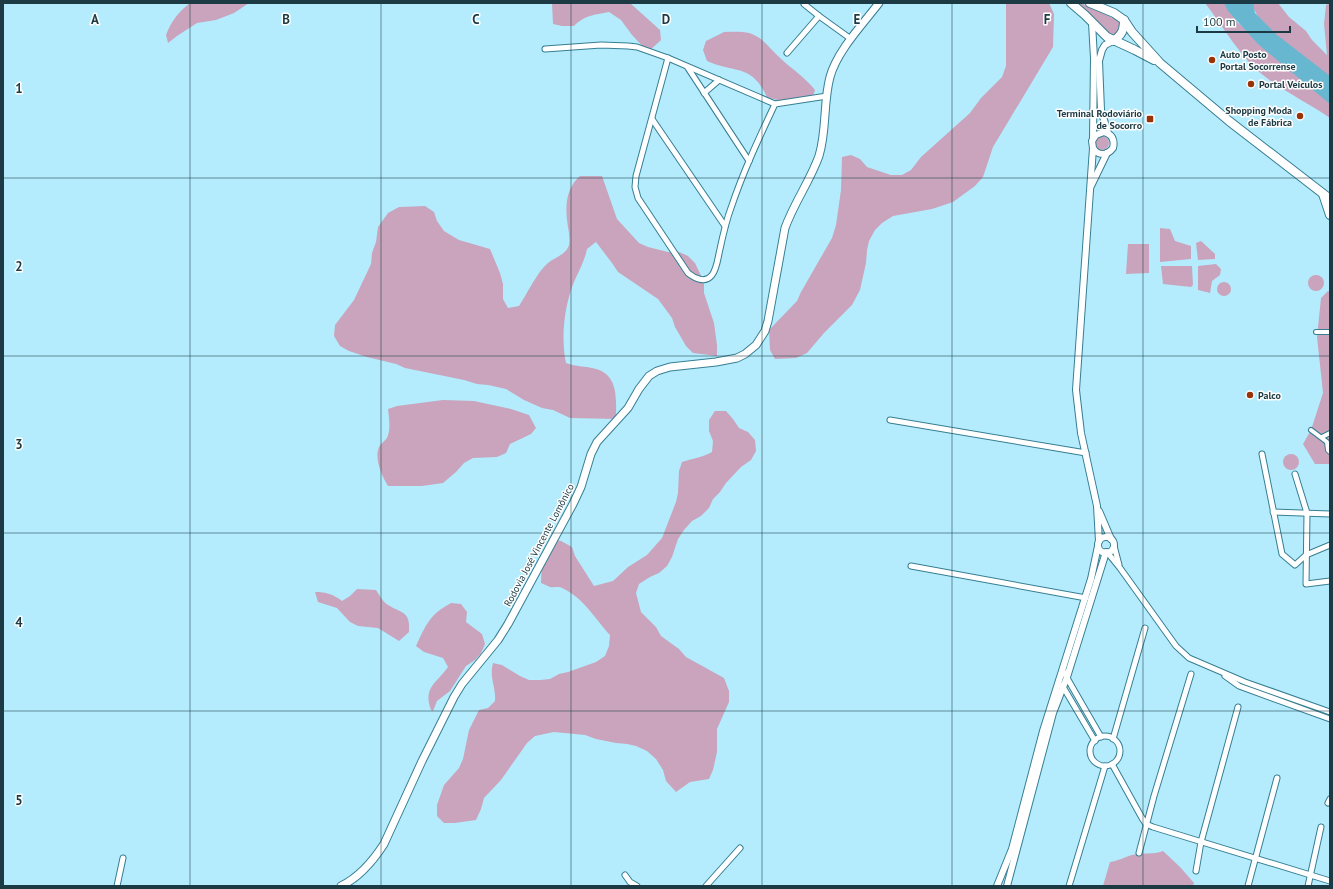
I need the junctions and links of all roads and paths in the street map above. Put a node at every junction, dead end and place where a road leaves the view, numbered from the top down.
1 (879, 3) edge
2 (1071, 3) edge
3 (1090, 3) edge
4 (804, 4) edge
5 (1100, 6) edge
6 (819, 16) junction
7 (1124, 20) junction
8 (1092, 23) junction
9 (851, 39) junction
10 (1112, 41) junction
11 (545, 49) dead end
12 (787, 53) dead end
13 (668, 58) junction
14 (1160, 63) junction
15 (687, 67) junction
16 (719, 80) junction
17 (704, 93) junction
18 (827, 96) junction
19 (775, 104) junction
20 (652, 118) junction
21 (1108, 133) junction
22 (1093, 138) junction
23 (1093, 148) junction
24 (1107, 154) junction
25 (749, 161) junction
26 (1090, 189) junction
27 (1326, 194) edge
28 (1330, 199) edge
29 (1330, 215) edge
30 (725, 226) junction
31 (1316, 332) dead end
32 (1330, 332) edge
33 (890, 420) dead end
34 (1311, 430) dead end
35 (1330, 433) edge
36 (1322, 437) junction
37 (1330, 452) edge
38 (1086, 453) junction
39 (1262, 454) dead end
40 (1295, 474) dead end
41 (1097, 506) junction
42 (1273, 512) junction
43 (1307, 513) junction
44 (1330, 514) edge
45 (1111, 539) junction
46 (1099, 543) junction
47 (1330, 545) edge
48 (1114, 546) junction
49 (1107, 552) junction
50 (1306, 555) junction
51 (911, 566) dead end
52 (1120, 568) junction
53 (1330, 581) edge
54 (1086, 598) junction
55 (1145, 628) dead end
56 (1217, 670) junction
57 (1063, 671) junction
58 (1191, 674) dead end
59 (1067, 677) junction
60 (1060, 680) junction
61 (1063, 687) junction
62 (1278, 694) junction
63 (1276, 700) junction
64 (1238, 707) dead end
65 (1316, 707) junction
66 (1330, 712) edge
67 (1314, 714) junction
68 (1329, 718) edge
69 (1091, 721) junction
70 (1085, 725) junction
71 (1102, 737) junction
72 (1113, 739) junction
73 (1095, 741) junction
74 (1112, 764) junction
75 (1104, 766) junction
76 (1277, 778) dead end
77 (1146, 824) junction
78 (1321, 827) dead end
79 (1201, 842) junction
80 (740, 848) dead end
81 (1139, 853) dead end
82 (123, 858) dead end
83 (1256, 859) junction
84 (1196, 871) dead end
85 (625, 875) dead end
86 (1311, 875) junction
87 (1330, 881) edge
88 (117, 886) edge
89 (342, 886) edge
90 (637, 886) edge
91 (706, 886) edge
92 (997, 886) edge
93 (1006, 886) edge
94 (1069, 886) edge
95 (1248, 886) edge
96 (1308, 886) edge

1 - 9 main road, Rodovia José Vincente Lomônico
2 - 8 main road
3 - 5 main road
4 - 6 street
5 - 7 main road
6 - 9 street
6 - 12 street
7 - 10 main road
7 - 14 main road
8 - 10 main road
8 - 22 street
9 - 18 main road, Rodovia José Vincente Lomônico
10 - 14 main road
10 - 21 street
11 - 13 street
13 - 15 street
13 - 20 street
14 - 27 main road
15 - 16 street
15 - 17 street
16 - 17 street
16 - 19 street
17 - 25 street
18 - 19 street
18 - 89 main road, Rodovia José Vincente Lomônico
19 - 25 street
20 - 30 street
20 - 30 street
21 - 22 street
21 - 24 street
22 - 23 street
23 - 24 street
23 - 26 street
24 - 26 street
25 - 30 street
26 - 38 street
27 - 28 main road
27 - 29 main road
31 - 32 street
33 - 38 street
34 - 36 street
35 - 36 street
36 - 37 street
38 - 41 street
39 - 42 street
40 - 43 street
41 - 45 street
41 - 46 street
42 - 43 street
42 - 50 street
43 - 44 street
43 - 50 street
45 - 46 street
45 - 48 street
46 - 49 street
46 - 54 street
47 - 50 street
48 - 49 street
48 - 52 street
49 - 52 street
49 - 59 street
50 - 53 street
51 - 54 street
52 - 56 street
54 - 57 street
55 - 72 street
56 - 62 street
56 - 63 street
57 - 59 street
57 - 60 street
58 - 77 street
59 - 61 street
59 - 69 street
60 - 61 street
60 - 92 street
61 - 70 street
61 - 93 street
62 - 63 street
62 - 65 street
63 - 67 street
64 - 79 street
65 - 66 street
65 - 67 street
67 - 68 street
69 - 70 street
69 - 71 street
70 - 73 street
71 - 72 street
71 - 73 street
72 - 74 street
73 - 75 street
74 - 75 street
74 - 77 street
75 - 94 street
76 - 83 street
77 - 79 street
77 - 81 street
78 - 86 street
79 - 83 street
79 - 84 street
80 - 91 street
82 - 88 street
83 - 86 street
83 - 95 street
85 - 90 street
86 - 87 street
86 - 96 street
92 - 93 street

